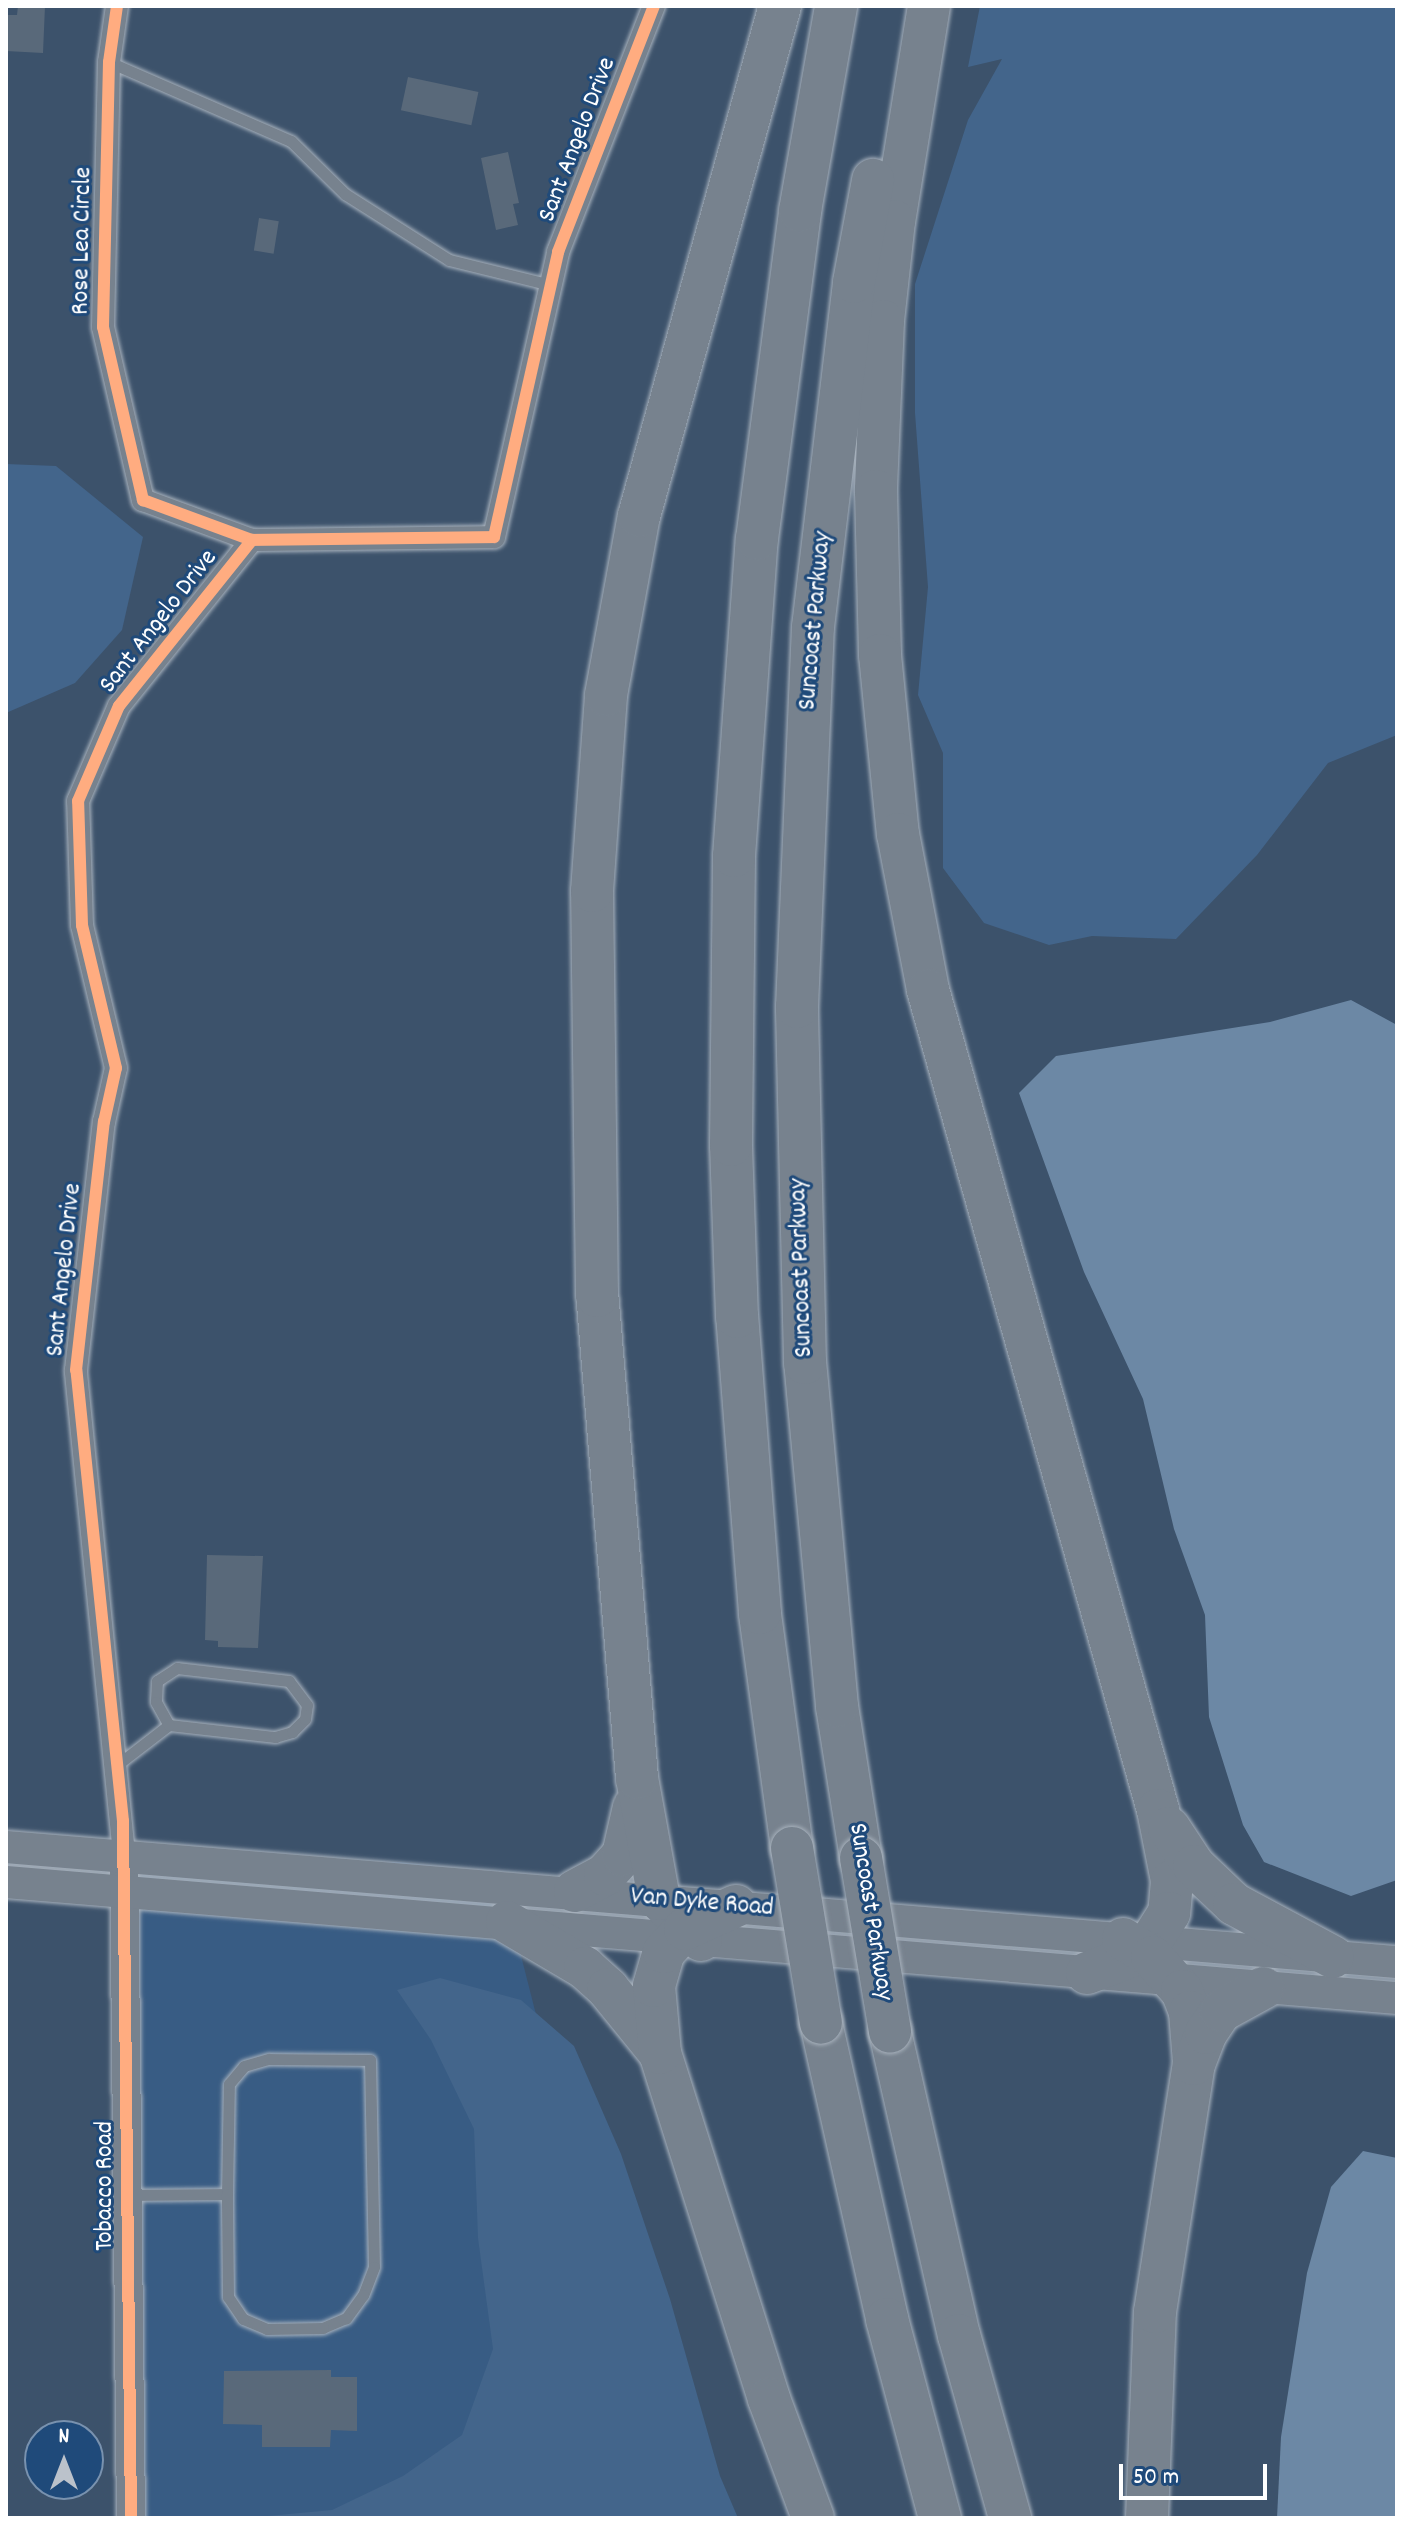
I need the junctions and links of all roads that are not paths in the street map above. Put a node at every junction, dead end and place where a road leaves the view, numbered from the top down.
1 (117, 6) edge
2 (654, 6) edge
3 (780, 6) edge
4 (836, 6) edge
5 (907, 6) edge
6 (929, 6) edge
7 (109, 62) junction
8 (551, 285) junction
9 (252, 540) junction
10 (169, 1725) junction
11 (117, 1765) junction
12 (637, 1778) junction
13 (1158, 1810) junction
14 (6, 1847) edge
15 (124, 1854) junction
16 (6, 1882) edge
17 (575, 1891) junction
18 (126, 1892) junction
19 (736, 1906) joint
20 (507, 1922) junction
21 (680, 1926) junction
22 (1140, 1944) junction
23 (1333, 1957) junction
24 (1397, 1962) edge
25 (1087, 1973) junction
26 (1174, 1981) junction
27 (1263, 1988) junction
28 (1397, 1998) edge
29 (660, 2053) junction
30 (1194, 2064) junction
31 (227, 2194) junction
32 (128, 2195) junction
33 (131, 2518) edge
34 (813, 2518) edge
35 (940, 2518) edge
36 (1010, 2518) edge
37 (1147, 2518) edge

1 - 7 street, Rose Lea Circle
2 - 8 street, Sant Angelo Drive
3 - 12 highway
4 - 35 highway, bridge
5 - 36 highway, Suncoast Parkway, bridge
6 - 13 highway
7 - 8 lane
7 - 9 street, Rose Lea Circle
8 - 9 street, Sant Angelo Drive
9 - 11 street, Sant Angelo Drive
10 - 10 lane
10 - 11 lane
11 - 15 street, Sant Angelo Drive
12 - 17 highway
12 - 21 highway
13 - 22 highway
13 - 23 highway
14 - 15 main road, Van Dyke Road
15 - 17 main road, Van Dyke Road
15 - 18 street, Tobacco Road
16 - 18 main road, Van Dyke Road
17 - 21 main road, Van Dyke Road
18 - 20 main road, Van Dyke Road
18 - 32 street, Tobacco Road
19 - 21 highway
19 - 22 main road, Van Dyke Road
20 - 21 main road, Van Dyke Road
20 - 29 highway
21 - 25 main road, Van Dyke Road
21 - 29 highway
22 - 23 main road, Van Dyke Road
22 - 25 highway
22 - 26 highway
23 - 24 main road, Van Dyke Road
25 - 26 main road, Van Dyke Road
26 - 27 main road, Van Dyke Road
26 - 30 highway
27 - 28 main road, Van Dyke Road
27 - 30 highway
29 - 34 highway
30 - 37 highway
31 - 31 lane
31 - 32 lane
32 - 33 street, Tobacco Road

